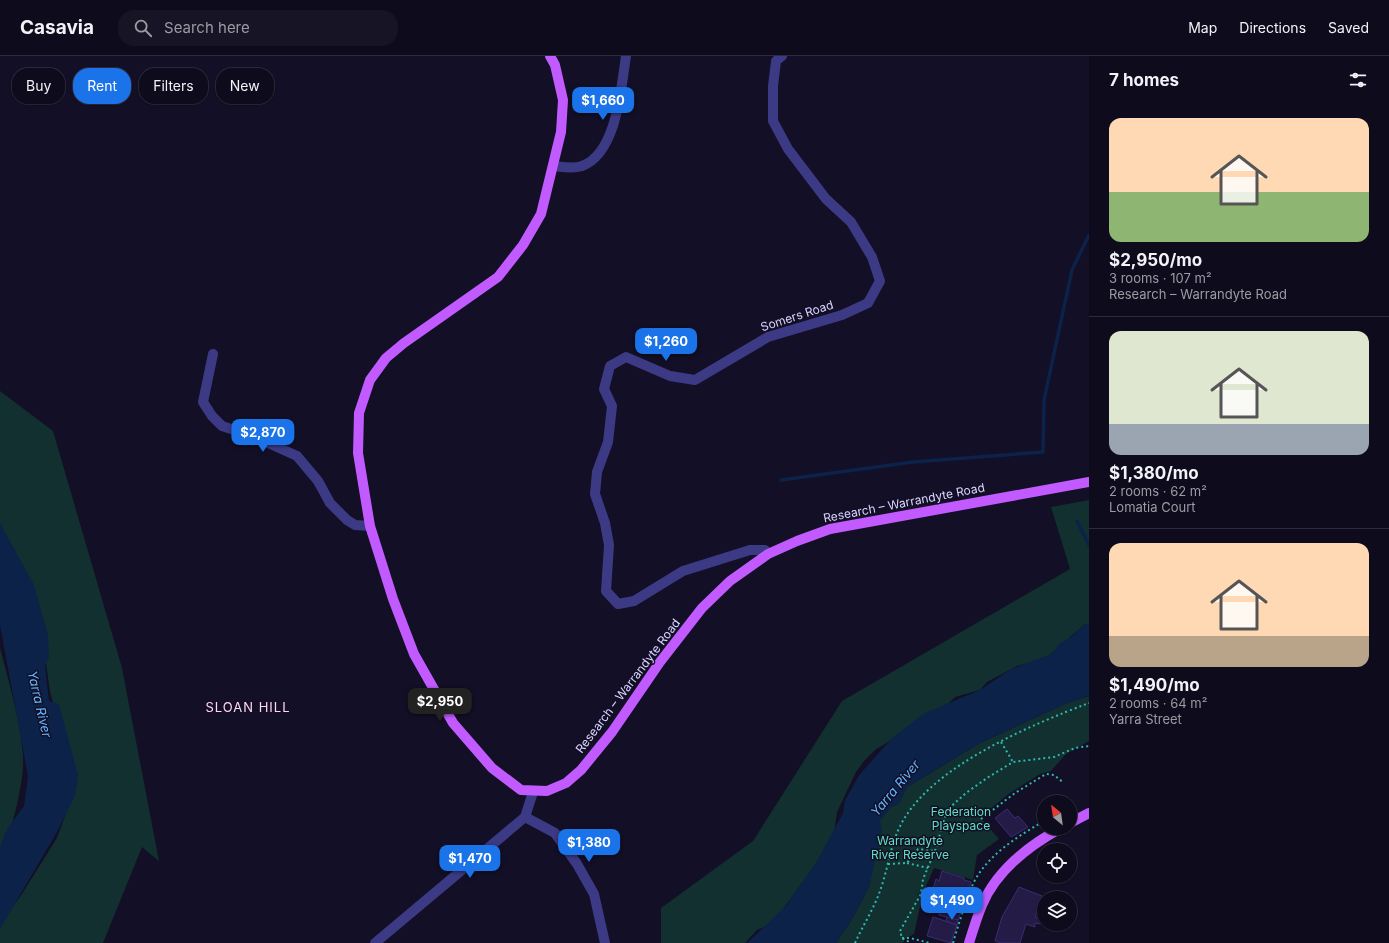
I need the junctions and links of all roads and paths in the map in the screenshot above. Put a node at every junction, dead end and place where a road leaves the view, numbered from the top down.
1 (550, 56) edge
2 (626, 56) edge
3 (782, 56) edge
4 (554, 166) junction
5 (213, 354) dead end
6 (1089, 482) edge
7 (370, 526) junction
8 (768, 554) junction
9 (1089, 702) edge
10 (1001, 742) junction
11 (1089, 746) edge
12 (1013, 762) junction
13 (1064, 783) dead end
14 (533, 792) junction
15 (1089, 813) edge
16 (525, 817) junction
17 (981, 819) dead end
18 (1077, 819) edge
19 (1050, 835) edge
20 (935, 852) junction
21 (907, 862) junction
22 (888, 864) junction
23 (928, 868) junction
24 (902, 938) junction
25 (375, 943) edge
26 (605, 943) edge
27 (854, 943) edge
28 (911, 943) edge
29 (930, 943) edge
30 (969, 943) edge

1 - 4 main road, Research – Warrandyte Road
2 - 4 street
3 - 8 street, Somers Road
4 - 7 main road, Research – Warrandyte Road
5 - 7 street
6 - 8 main road, Research – Warrandyte Road
7 - 14 main road, Research – Warrandyte Road
8 - 14 main road, Research – Warrandyte Road
9 - 10 path
10 - 12 path
10 - 22 path
11 - 12 path
12 - 20 path
13 - 17 path
14 - 16 street
15 - 18 main road
16 - 25 street
16 - 26 street
19 - 30 main road
20 - 21 path
20 - 23 path
21 - 22 path
21 - 23 path
22 - 27 path
23 - 24 path
24 - 28 path
24 - 29 path

